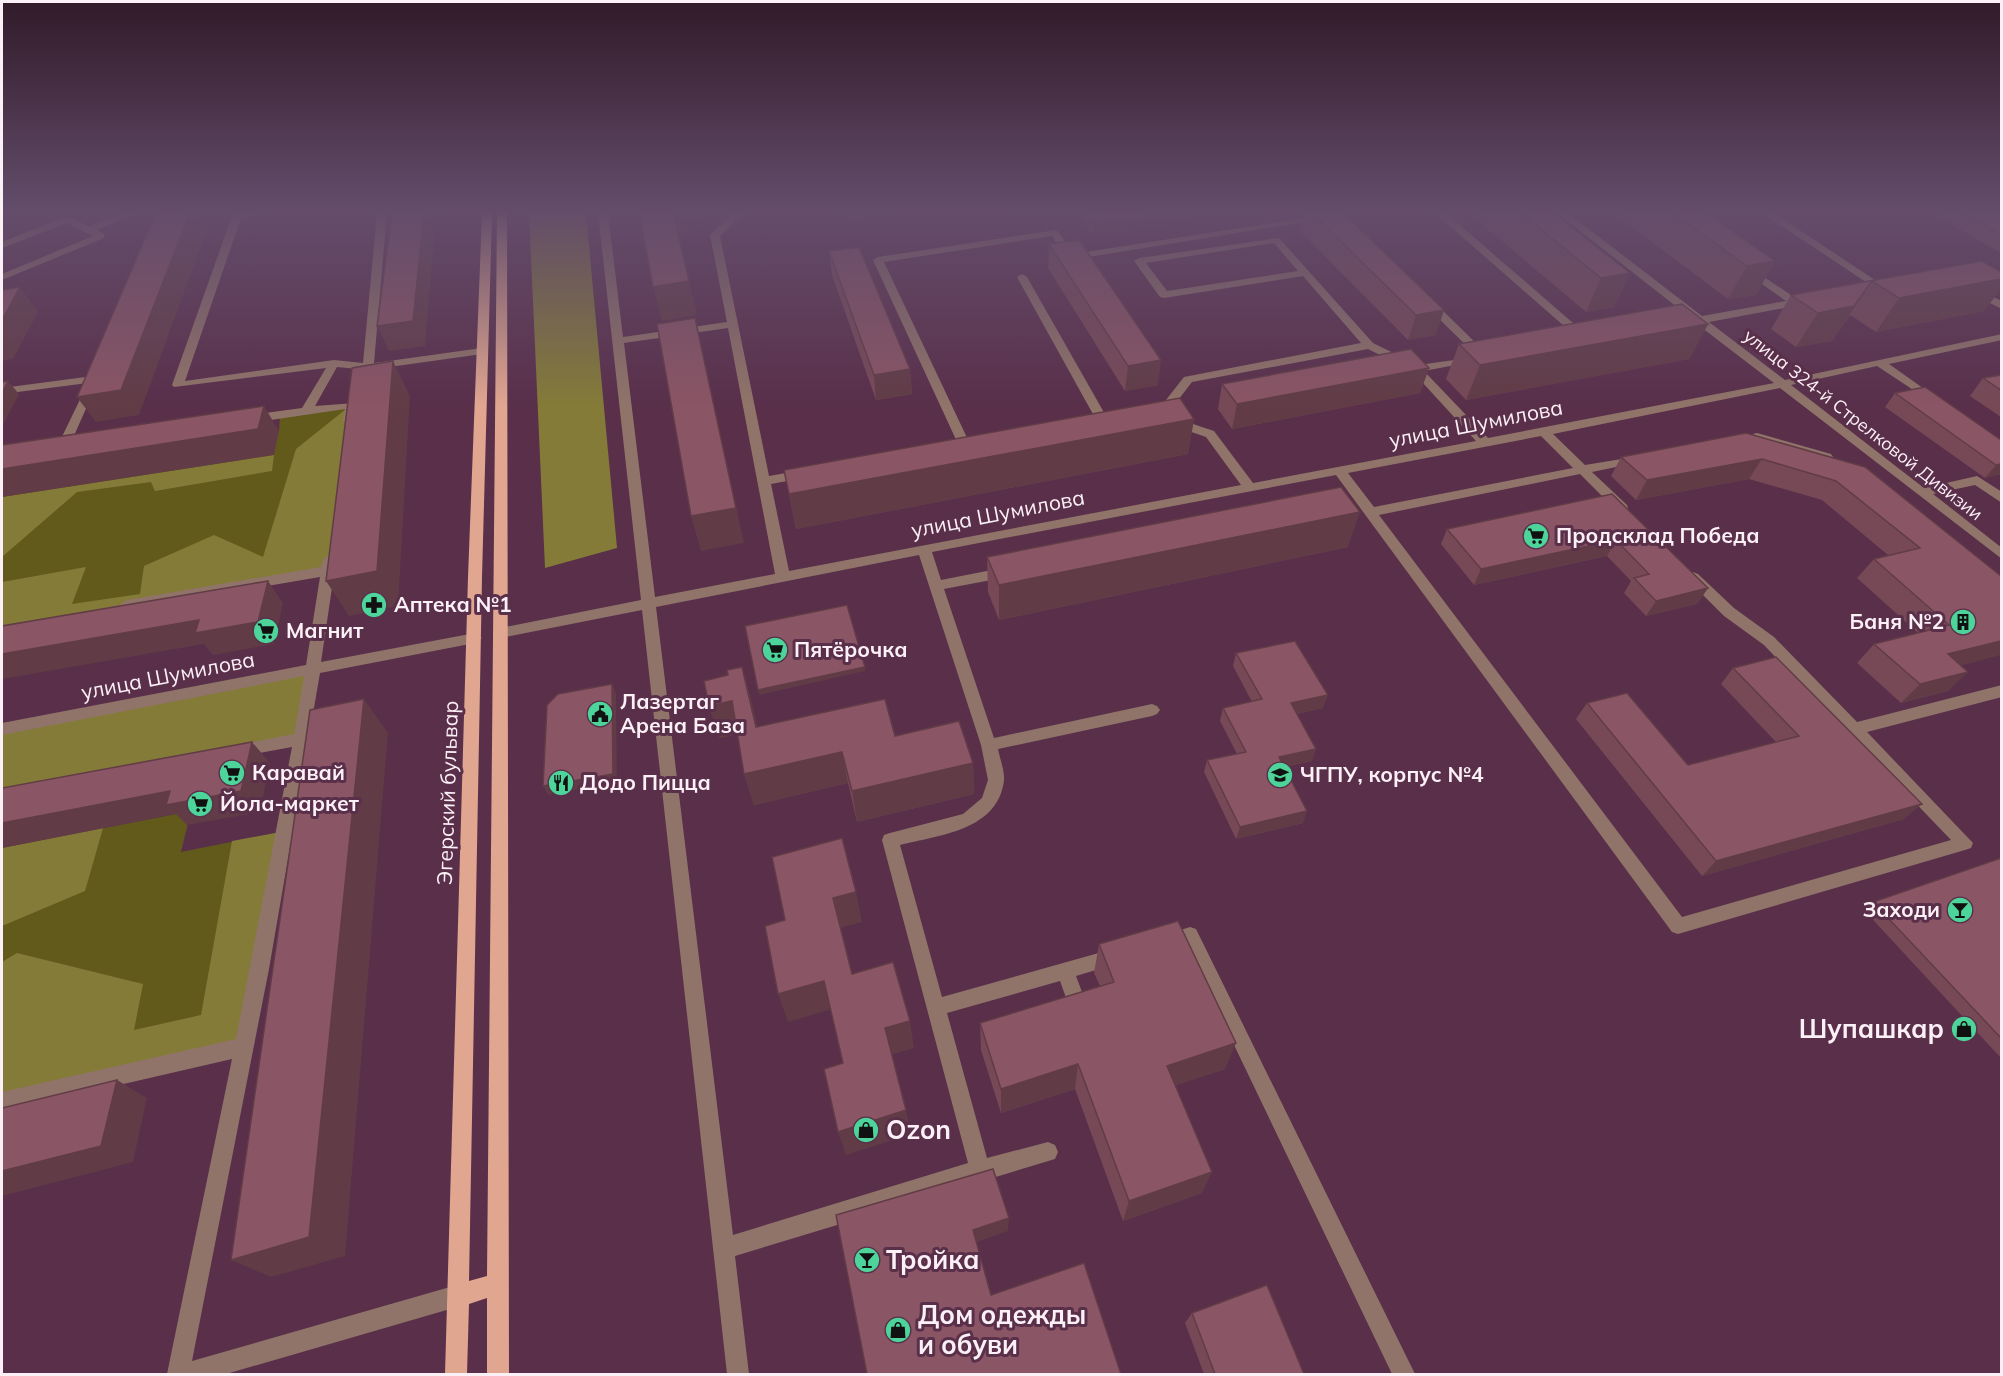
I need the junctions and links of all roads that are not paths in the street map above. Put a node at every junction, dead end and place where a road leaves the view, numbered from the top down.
1 (216, 277) edge
2 (376, 277) edge
3 (485, 277) edge
4 (502, 277) edge
5 (610, 277) edge
6 (724, 277) edge
7 (886, 277) edge
8 (1151, 277) edge
9 (1278, 277) edge
10 (1309, 277) edge
11 (1514, 277) edge
12 (1645, 277) edge
13 (1759, 277) edge
14 (1871, 277) edge
15 (1022, 278) dead end
16 (1967, 286) edge
17 (1860, 292) edge
18 (1419, 293) edge
19 (1817, 299) edge
20 (1795, 303) junction
21 (2001, 306) edge
22 (1700, 320) junction
23 (733, 324) junction
24 (1672, 325) edge
25 (2001, 337) edge
26 (1586, 340) edge
27 (617, 341) junction
28 (1370, 345) junction
29 (501, 348) junction
30 (482, 351) junction
31 (334, 363) junction
32 (1880, 363) junction
33 (368, 367) junction
34 (1416, 369) junction
35 (1781, 385) junction
36 (2, 391) edge
37 (1947, 408) edge
38 (306, 411) junction
39 (1100, 417) edge
40 (234, 422) edge
41 (1545, 433) junction
42 (1745, 439) edge
43 (346, 441) edge
44 (964, 444) edge
45 (1486, 444) junction
46 (64, 447) edge
47 (1652, 456) edge
48 (1845, 463) edge
49 (1582, 470) junction
50 (1340, 471) junction
51 (812, 472) edge
52 (765, 481) junction
53 (1250, 488) junction
54 (1921, 493) junction
55 (2001, 499) edge
56 (1372, 512) junction
57 (1634, 520) edge
58 (331, 547) edge
59 (924, 549) junction
60 (2001, 555) edge
61 (1018, 569) edge
62 (1686, 570) edge
63 (328, 571) junction
64 (783, 577) junction
65 (936, 586) junction
66 (647, 604) junction
67 (116, 607) edge
68 (500, 633) junction
69 (475, 638) junction
70 (314, 670) junction
71 (2001, 690) edge
72 (1152, 710) dead end
73 (2, 729) edge
74 (1854, 729) junction
75 (301, 739) junction
76 (989, 745) junction
77 (220, 754) edge
78 (1065, 971) junction
79 (1076, 1000) edge
80 (934, 1008) junction
81 (244, 1047) junction
82 (2, 1102) edge
83 (1048, 1152) dead end
84 (980, 1170) junction
85 (723, 1249) junction
86 (498, 1284) junction
87 (457, 1296) junction
88 (220, 1370) edge
89 (178, 1374) edge
90 (188, 1374) edge
91 (456, 1374) edge
92 (498, 1374) edge
93 (738, 1374) edge
94 (1404, 1374) edge

1 - 31 street
2 - 33 street
3 - 30 main road, Эгерский бульвар
4 - 29 main road
5 - 27 street
6 - 23 street
7 - 44 street
8 - 9 street
10 - 28 street
11 - 26 street
12 - 22 street, улица 324-й Стрелковой Дивизии
13 - 20 street
14 - 17 street
15 - 39 street
16 - 21 street
18 - 34 street
19 - 20 street
20 - 22 street
22 - 24 street
22 - 35 street, улица 324-й Стрелковой Дивизии
23 - 27 street
23 - 52 street
25 - 32 street, улица Шумилова
27 - 66 street
28 - 34 street
28 - 53 street
29 - 30 main road
29 - 68 main road
30 - 33 street
30 - 69 main road, Эгерский бульвар
31 - 33 street
31 - 38 street
32 - 35 street, улица Шумилова
32 - 37 street
34 - 45 street
35 - 41 street, улица Шумилова
35 - 54 street, улица 324-й Стрелковой Дивизии
36 - 46 street
38 - 40 street
38 - 43 street
41 - 45 street, улица Шумилова
41 - 49 street
42 - 48 street
45 - 50 street, улица Шумилова
47 - 49 street
49 - 56 street
49 - 57 street
50 - 53 street, улица Шумилова
50 - 56 street
51 - 52 street
52 - 64 street
53 - 59 street, улица Шумилова
54 - 55 street
54 - 60 street, улица 324-й Стрелковой Дивизии
56 - 74 street
58 - 63 street
59 - 64 street, улица Шумилова
59 - 65 street
61 - 65 street
62 - 74 street
63 - 67 street
63 - 70 street
64 - 66 street, улица Шумилова
65 - 76 street
66 - 68 street, улица Шумилова
66 - 85 street
68 - 69 main road, улица Шумилова
68 - 86 main road
69 - 70 street, улица Шумилова
69 - 87 main road, Эгерский бульвар
70 - 73 street, улица Шумилова
70 - 75 street
71 - 74 street
72 - 76 street
75 - 77 street
75 - 81 street
76 - 80 street
78 - 79 street
78 - 80 street
78 - 94 street
80 - 84 street
81 - 82 street
81 - 89 street
83 - 84 street
84 - 85 street
85 - 93 street
86 - 87 main road
86 - 92 main road
87 - 88 street
87 - 91 main road, Эгерский бульвар
88 - 90 street

